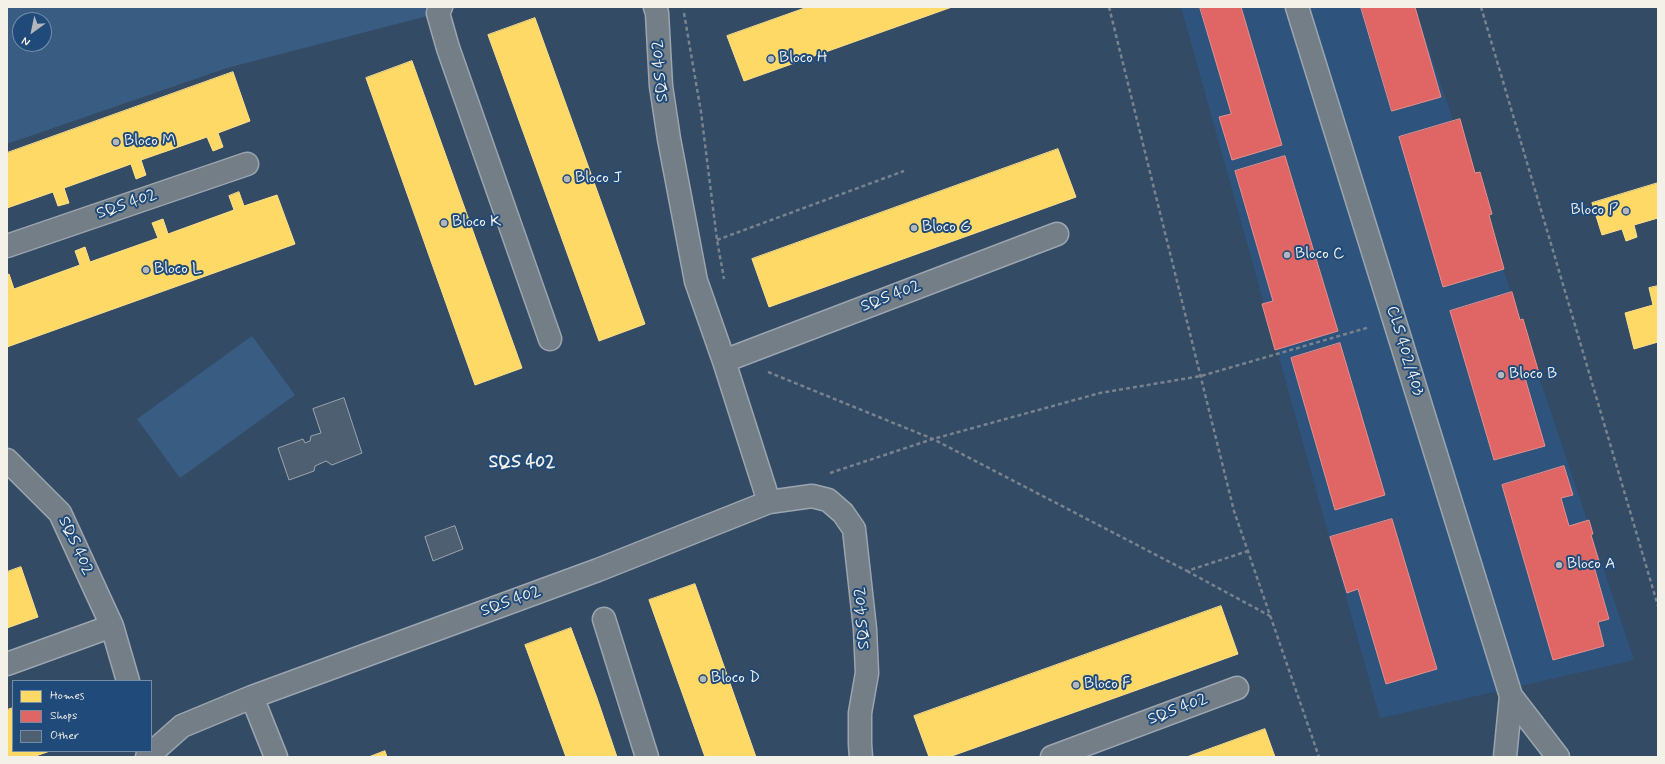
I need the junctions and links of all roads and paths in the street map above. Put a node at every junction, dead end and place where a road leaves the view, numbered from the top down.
1 (441, 7) edge
2 (683, 7) edge
3 (1109, 7) edge
4 (1297, 7) edge
5 (1481, 7) edge
6 (662, 9) edge
7 (247, 164) dead end
8 (904, 171) dead end
9 (1057, 234) dead end
10 (717, 240) junction
11 (7, 246) edge
12 (724, 281) dead end
13 (1394, 320) junction
14 (550, 339) dead end
15 (733, 358) junction
16 (1201, 376) junction
17 (933, 439) junction
18 (7, 460) edge
19 (823, 475) dead end
20 (769, 502) junction
21 (1248, 551) junction
22 (1187, 571) junction
23 (1658, 606) edge
24 (1270, 616) junction
25 (604, 619) dead end
26 (112, 626) junction
27 (7, 664) edge
28 (128, 680) edge
29 (1237, 688) dead end
30 (1511, 696) junction
31 (252, 697) junction
32 (152, 751) edge
33 (276, 757) edge
34 (647, 757) edge
35 (861, 757) edge
36 (1052, 757) edge
37 (1319, 757) edge
38 (1505, 757) edge
39 (1558, 757) edge

1 - 14 street
2 - 10 path
3 - 16 path
4 - 13 street, CLS 402/403
5 - 23 path
6 - 15 street, SQS 402
7 - 11 street, SQS 402
8 - 10 path
9 - 15 street, SQS 402
10 - 12 path
13 - 16 path
13 - 30 street, CLS 402/403
15 - 17 path
15 - 20 street, SQS 402
16 - 17 path
16 - 21 path
17 - 19 path
17 - 22 path
18 - 26 street, SQS 402
20 - 31 street, SQS 402
20 - 35 street, SQS 402
21 - 22 path
21 - 24 path
22 - 24 path
24 - 37 path
25 - 34 street
26 - 27 street
26 - 28 street, SQS 402
29 - 36 street, SQS 402
30 - 38 street, CLS 402/403
30 - 39 street, CLS 402/403
31 - 32 street, SQS 402
31 - 33 street

